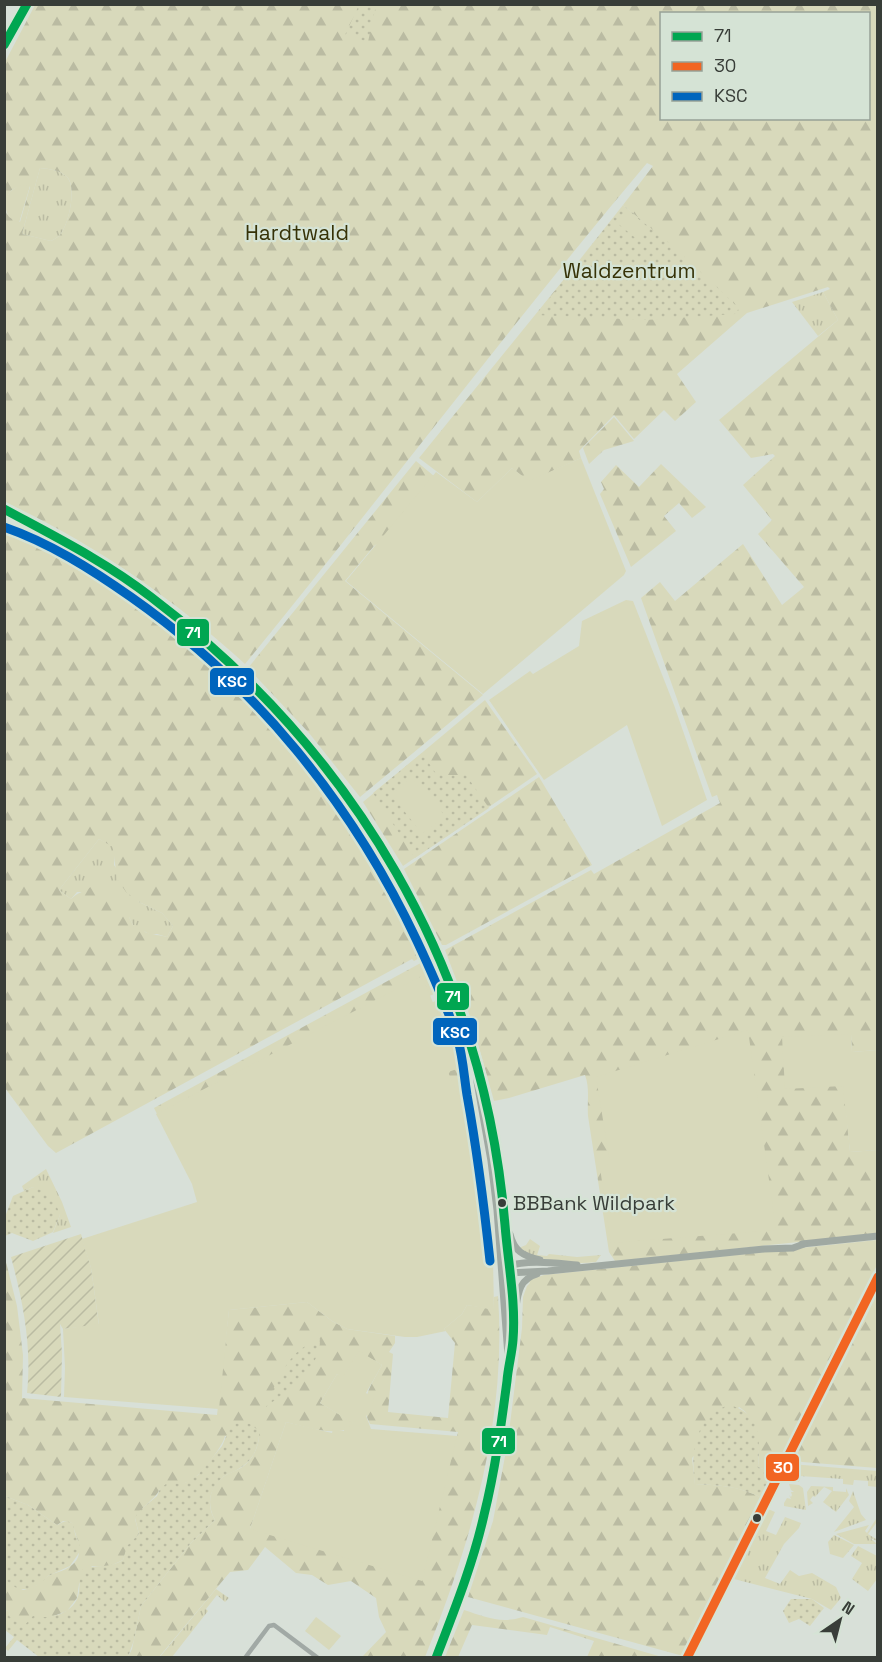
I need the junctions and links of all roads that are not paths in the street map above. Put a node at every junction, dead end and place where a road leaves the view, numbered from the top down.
1 (27, 4) edge
2 (4, 46) edge
3 (4, 511) edge
4 (477, 1071) junction
5 (505, 1212) junction
6 (878, 1236) edge
7 (557, 1263) junction
8 (589, 1266) junction
9 (506, 1270) junction
10 (548, 1271) junction
11 (878, 1276) edge
12 (513, 1317) junction
13 (509, 1361) junction
14 (245, 1658) edge
15 (318, 1658) edge
16 (436, 1658) edge
17 (687, 1658) edge

1 - 2 main road
3 - 4 main road
4 - 5 main road
4 - 9 main road
5 - 7 main road
5 - 9 main road
6 - 8 main road
7 - 8 main road
7 - 9 main road
8 - 10 main road
9 - 10 main road
9 - 12 main road
9 - 13 main road
10 - 12 main road
11 - 17 street
12 - 13 main road
13 - 16 main road
14 - 15 street

